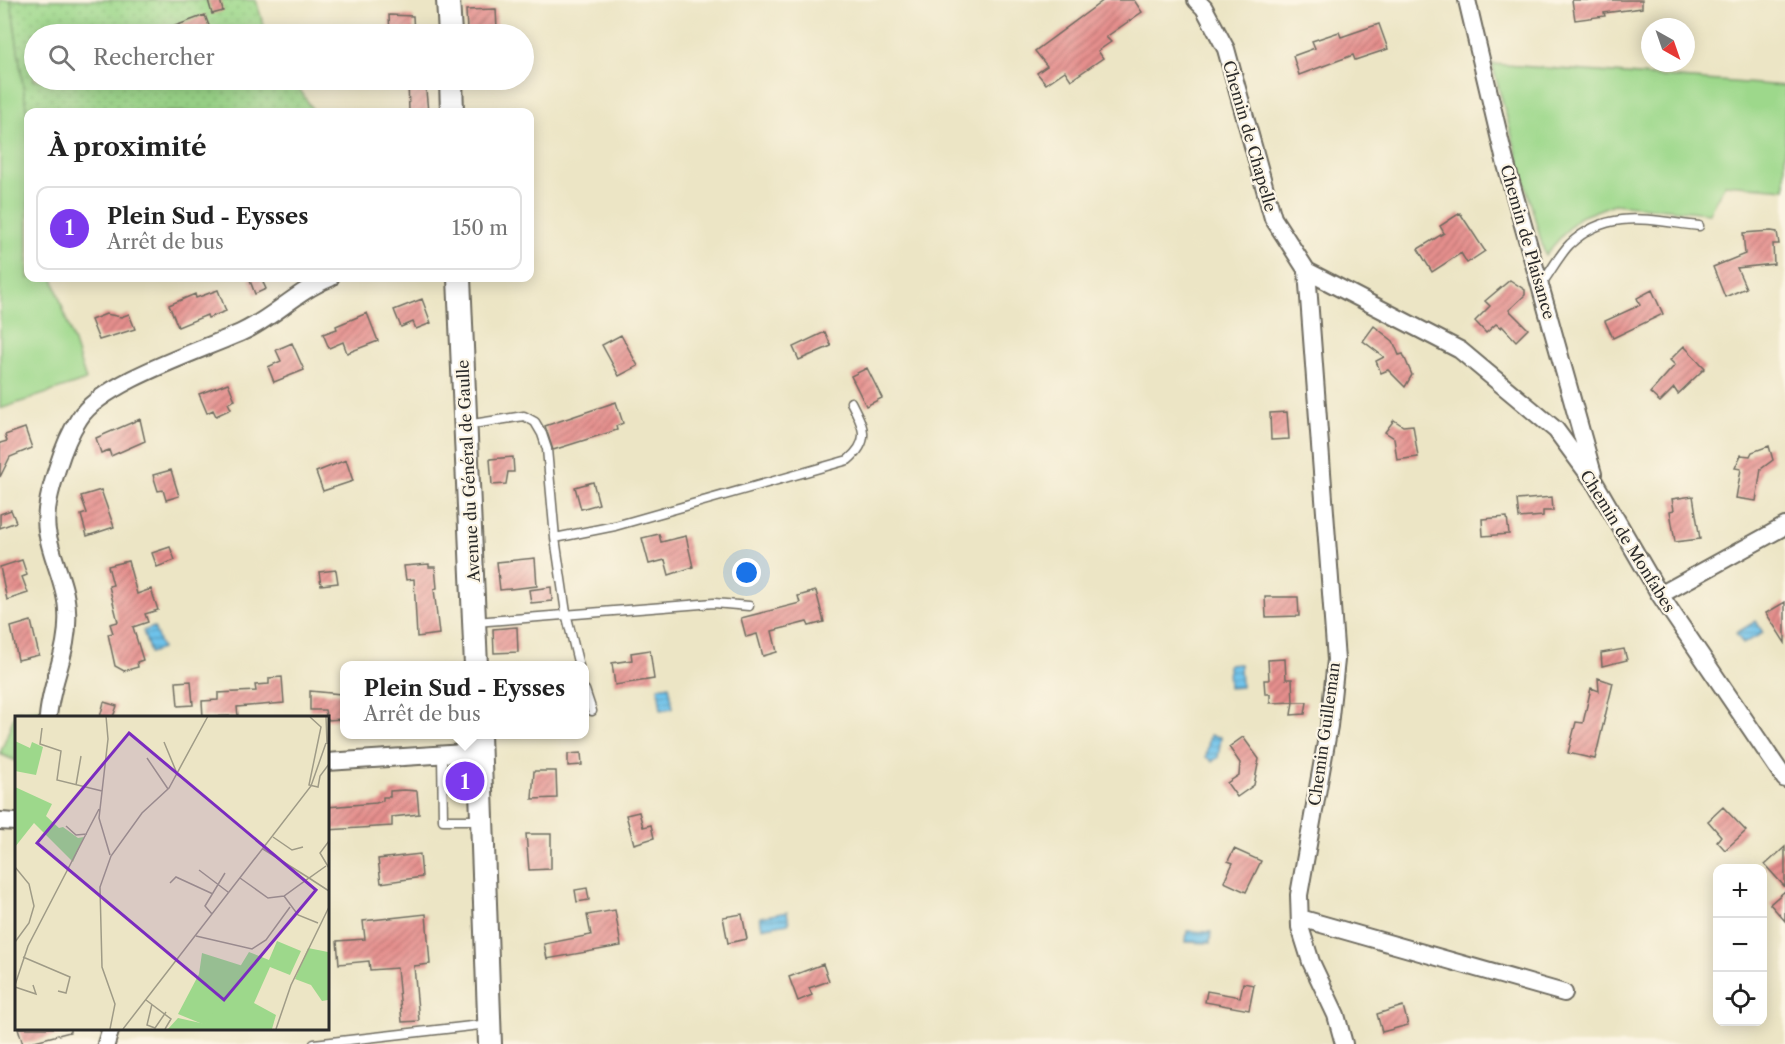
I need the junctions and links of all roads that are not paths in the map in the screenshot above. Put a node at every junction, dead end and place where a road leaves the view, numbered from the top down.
1 (448, 0) edge
2 (1196, 0) edge
3 (1467, 0) edge
4 (449, 24) edge
5 (451, 90) edge
6 (452, 108) edge
7 (1700, 226) dead end
8 (1307, 271) junction
9 (319, 282) edge
10 (459, 282) edge
11 (1540, 286) junction
12 (851, 402) dead end
13 (466, 425) junction
14 (1595, 483) junction
15 (1785, 525) edge
16 (555, 538) junction
17 (1660, 596) junction
18 (749, 606) dead end
19 (566, 613) junction
20 (474, 622) junction
21 (476, 661) edge
22 (578, 661) edge
23 (589, 702) edge
24 (592, 711) dead end
25 (48, 716) edge
26 (480, 743) edge
27 (442, 755) junction
28 (328, 762) edge
29 (1785, 779) edge
30 (482, 819) junction
31 (0, 821) edge
32 (15, 822) edge
33 (1299, 918) junction
34 (1564, 993) dead end
35 (489, 1034) edge
36 (314, 1044) edge
37 (1344, 1044) edge

1 - 4 main road
2 - 8 street, Chemin de Chapelle
3 - 11 street, Chemin de Plaisance
5 - 6 main road
7 - 11 lane
8 - 14 street, Chemin de Monfabes
8 - 33 street, Chemin Guilleman
9 - 25 street
10 - 13 main road, Avenue du Général de Gaulle
11 - 14 street, Chemin de Plaisance
12 - 16 lane
13 - 16 lane
13 - 20 main road, Avenue du Général de Gaulle
14 - 17 street, Chemin de Monfabes
15 - 17 street
16 - 19 lane
17 - 29 street, Chemin de Monfabes
18 - 19 lane
19 - 20 lane
19 - 22 lane
20 - 21 main road, Avenue du Général de Gaulle
23 - 24 lane
26 - 27 street
26 - 30 main road
27 - 28 street
27 - 30 lane
30 - 35 main road
31 - 32 street
33 - 34 street
33 - 37 street, Chemin Guilleman
35 - 36 lane

